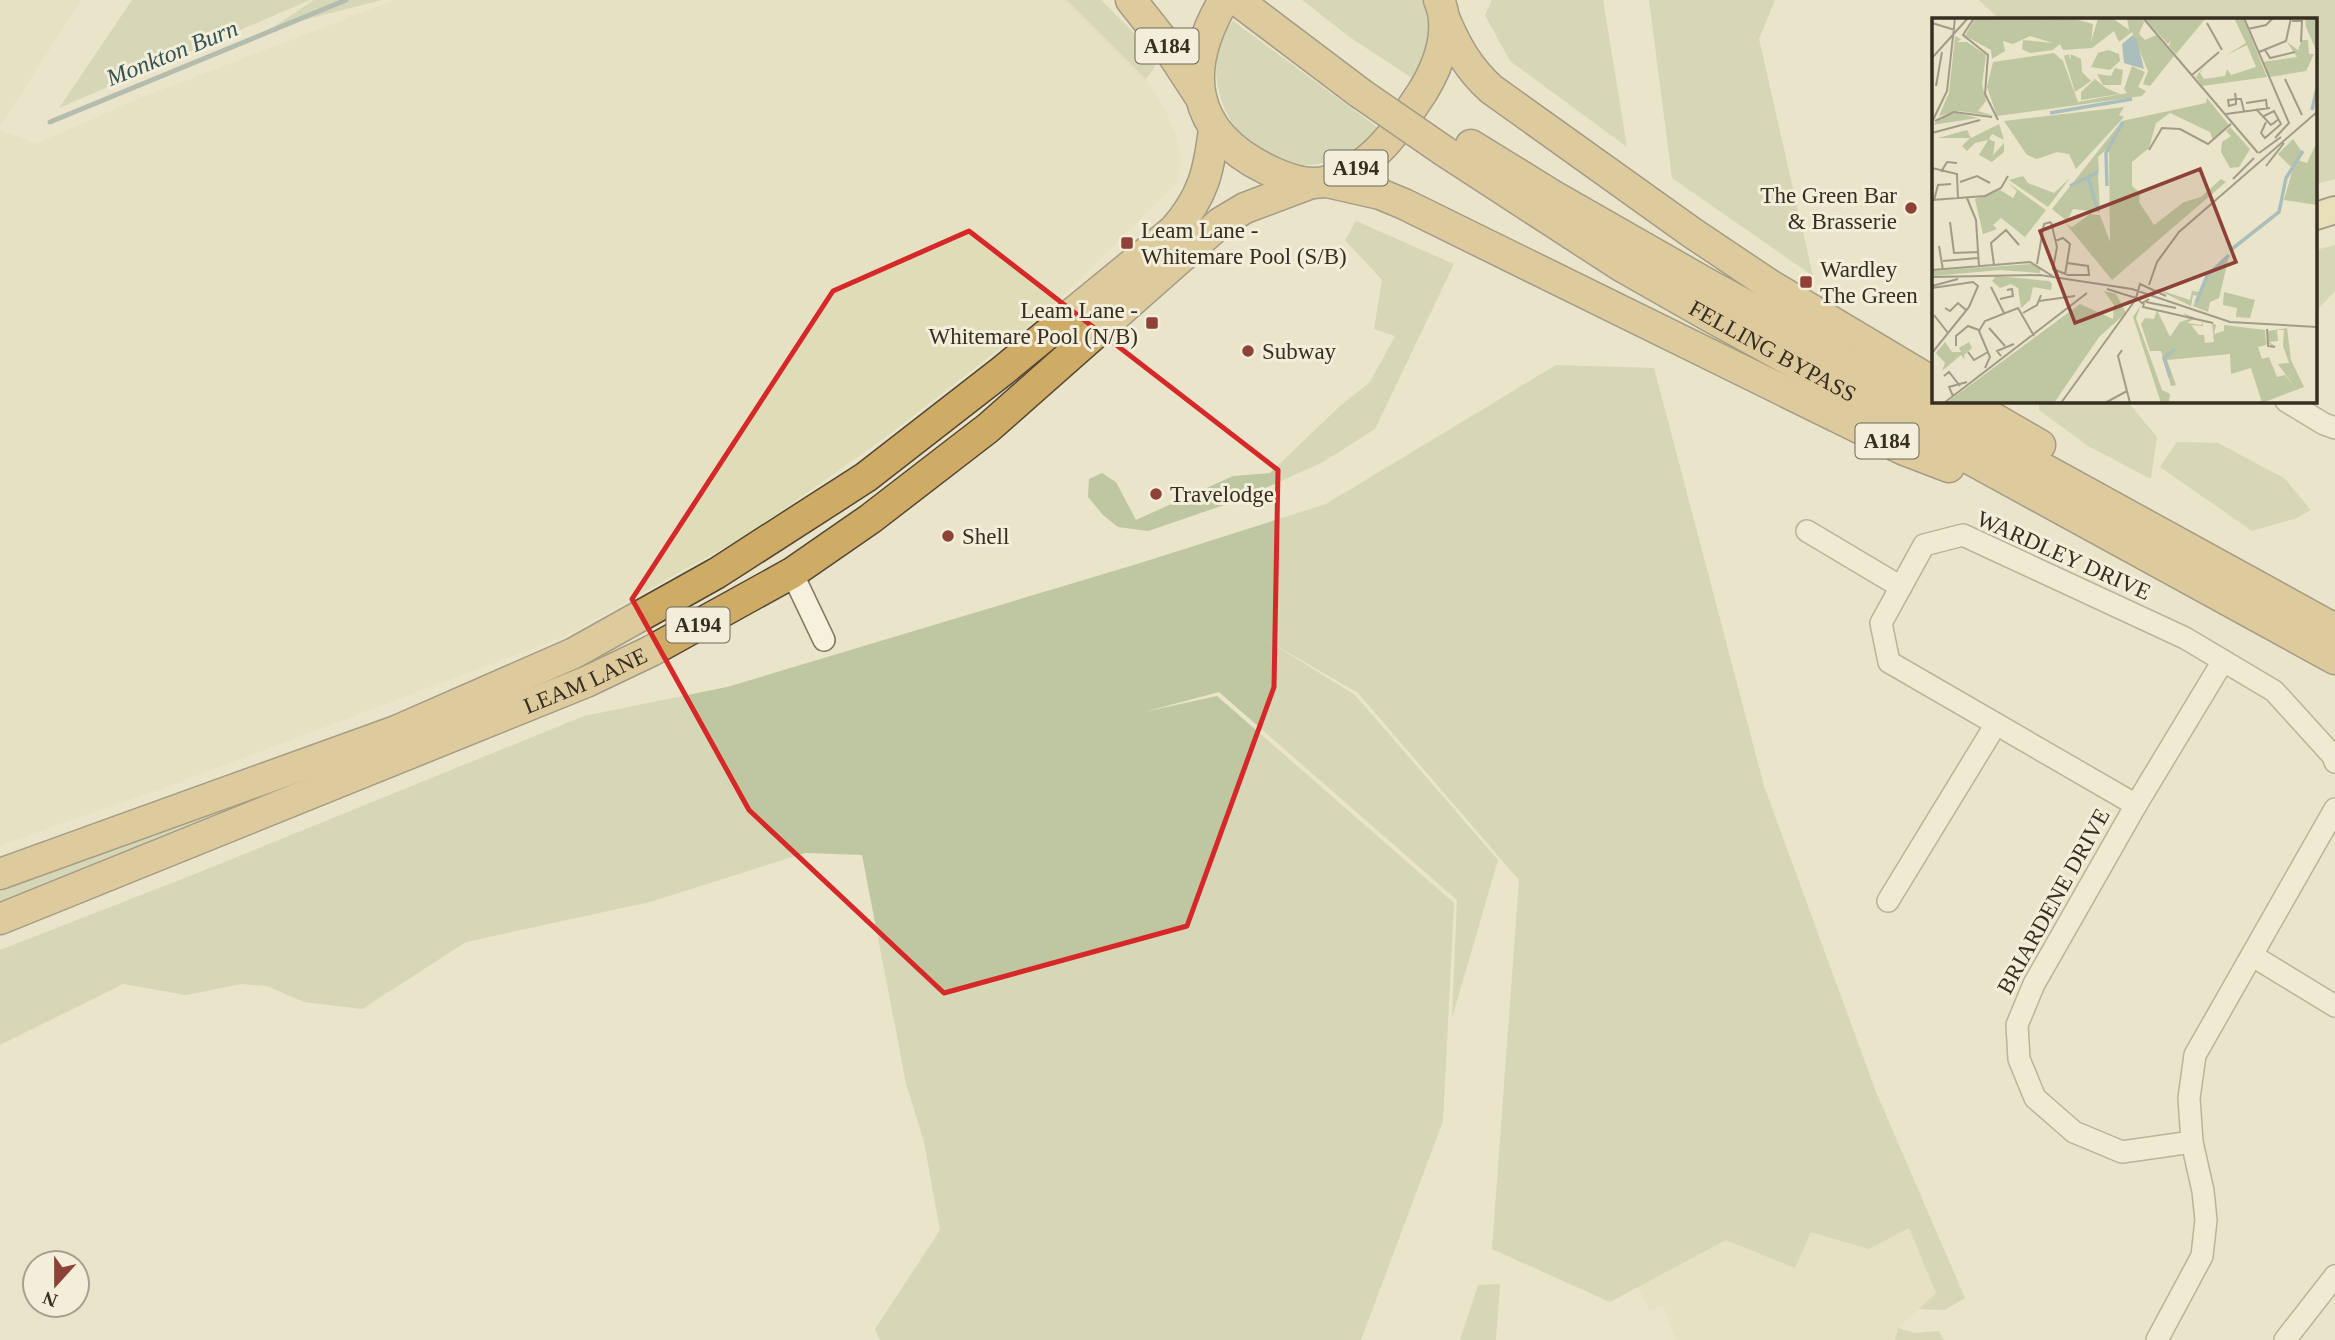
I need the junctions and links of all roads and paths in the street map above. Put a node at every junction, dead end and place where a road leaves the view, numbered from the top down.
1 (1131, 0) edge
2 (1224, 0) edge
3 (1237, 0) edge
4 (1442, 6) edge
5 (1275, 13) edge
6 (1199, 95) junction
7 (1214, 129) junction
8 (1449, 143) junction
9 (1318, 183) junction
10 (2335, 211) edge
11 (2318, 215) edge
12 (1932, 362) edge
13 (1899, 363) junction
14 (1932, 382) edge
15 (1967, 402) edge
16 (2288, 402) edge
17 (2000, 412) edge
18 (2335, 428) edge
19 (2070, 514) junction
20 (1807, 531) dead end
21 (2178, 542) junction
22 (792, 573) junction
23 (1901, 587) junction
24 (2335, 629) edge
25 (824, 640) dead end
26 (2335, 659) edge
27 (2223, 660) junction
28 (1996, 724) junction
29 (2335, 762) edge
30 (2136, 805) junction
31 (2334, 815) edge
32 (0, 874) edge
33 (1888, 901) dead end
34 (0, 919) edge
35 (2253, 956) junction
36 (2335, 1006) edge
37 (2192, 1142) junction
38 (2335, 1276) edge
39 (2157, 1340) edge
40 (2285, 1340) edge

1 - 6 highway, A184
2 - 6 highway, A194
3 - 5 highway, FELLING BYPASS / A184
4 - 9 highway, A194
4 - 13 highway
5 - 8 highway, FELLING BYPASS / A184, bridge
6 - 7 highway, A194
7 - 9 highway, A194
7 - 32 highway, LEAM LANE / A194
8 - 19 highway, FELLING BYPASS / A184
8 - 21 highway, FELLING BYPASS / A184
9 - 19 highway, A184
9 - 22 highway, LEAM LANE / A194
10 - 11 main road
12 - 13 highway
13 - 14 highway
15 - 17 highway, A184
16 - 18 street
17 - 21 highway, A184
19 - 26 highway, FELLING BYPASS / A184
20 - 23 street
21 - 24 highway, FELLING BYPASS / A184
22 - 25 street
22 - 34 highway, LEAM LANE / A194
23 - 27 street, WARDLEY DRIVE
23 - 28 street, WARDLEY DRIVE
27 - 29 street, WARDLEY DRIVE
27 - 30 street, BRIARDENE DRIVE
28 - 30 street, WARDLEY DRIVE
28 - 33 street
30 - 37 street, BRIARDENE DRIVE
31 - 35 street
35 - 36 street
35 - 37 street
37 - 39 street
38 - 40 street

